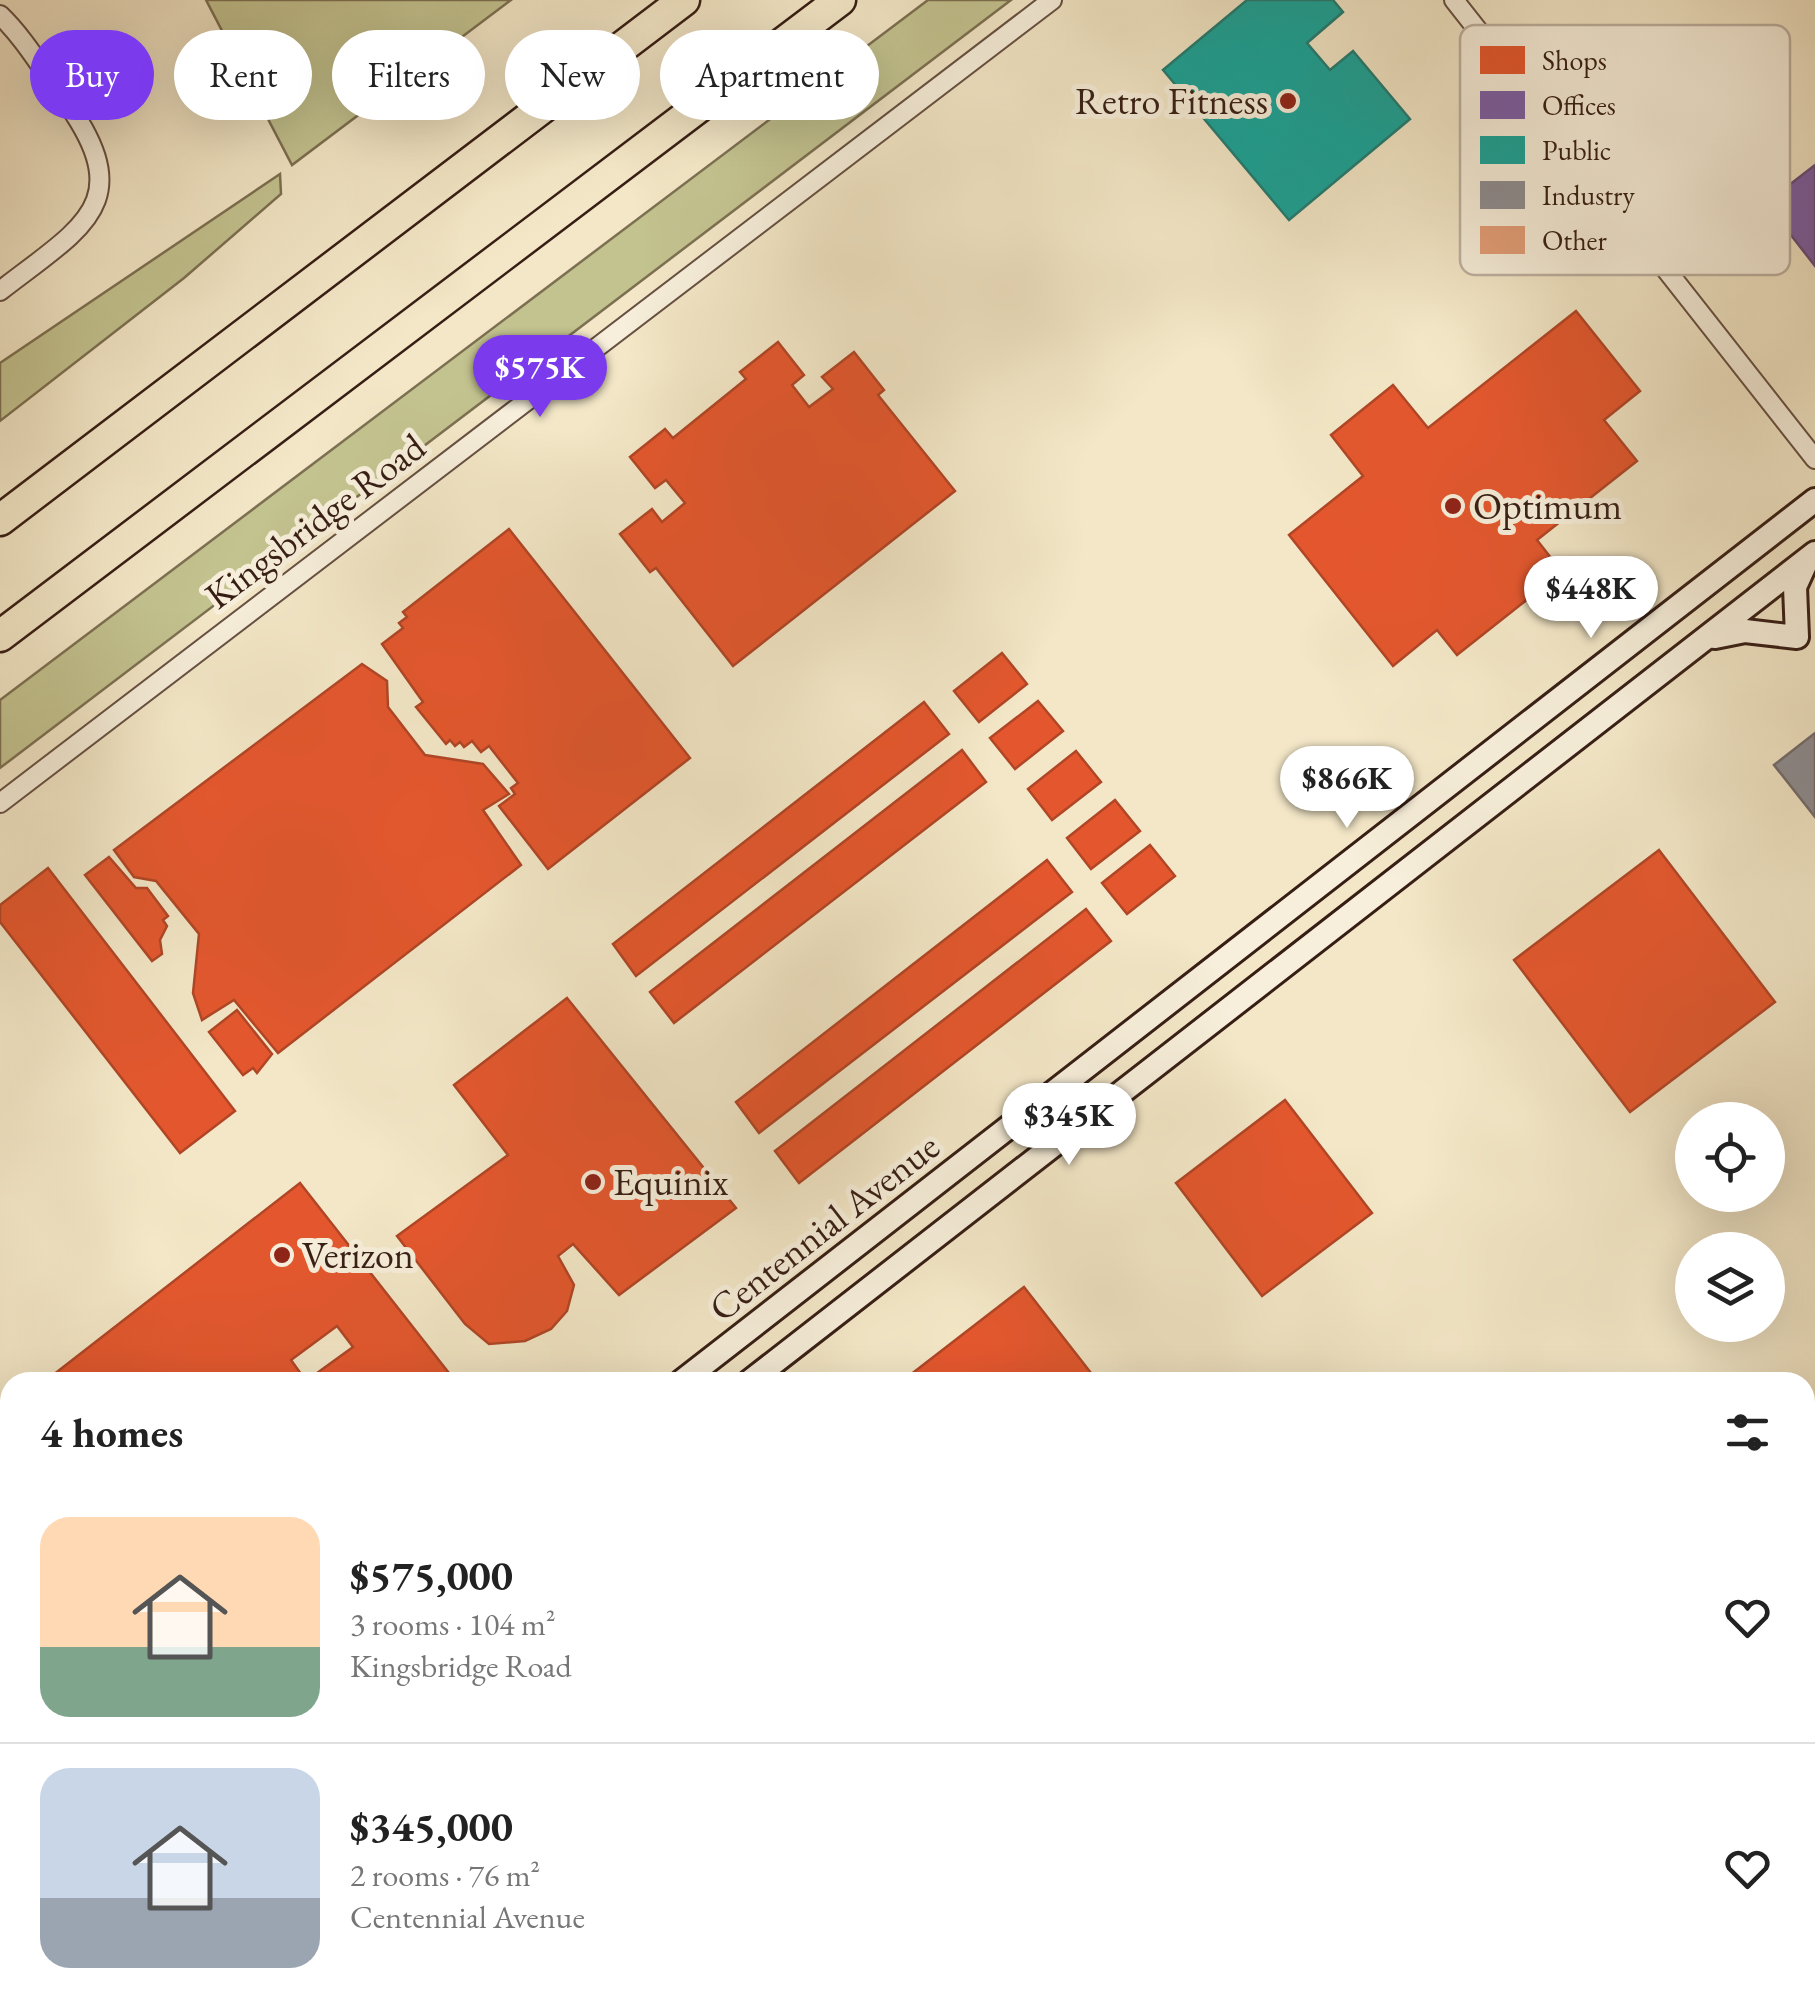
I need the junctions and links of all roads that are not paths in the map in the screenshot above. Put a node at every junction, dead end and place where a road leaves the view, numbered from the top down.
1 (684, 0) edge
2 (840, 0) edge
3 (1052, 0) edge
4 (1454, 0) edge
5 (0, 15) edge
6 (1474, 25) edge
7 (1670, 275) edge
8 (0, 290) edge
9 (1815, 459) edge
10 (1815, 500) edge
11 (0, 520) edge
12 (1812, 556) edge
13 (0, 636) edge
14 (1712, 638) junction
15 (0, 803) edge
16 (694, 1372) edge
17 (763, 1372) edge

1 - 11 highway
2 - 13 highway
3 - 15 street, Kingsbridge Road
4 - 6 street
5 - 8 street
7 - 9 street
10 - 16 main road, Centennial Avenue
12 - 14 main road, Centennial Avenue
12 - 14 main road
14 - 17 main road, Centennial Avenue

